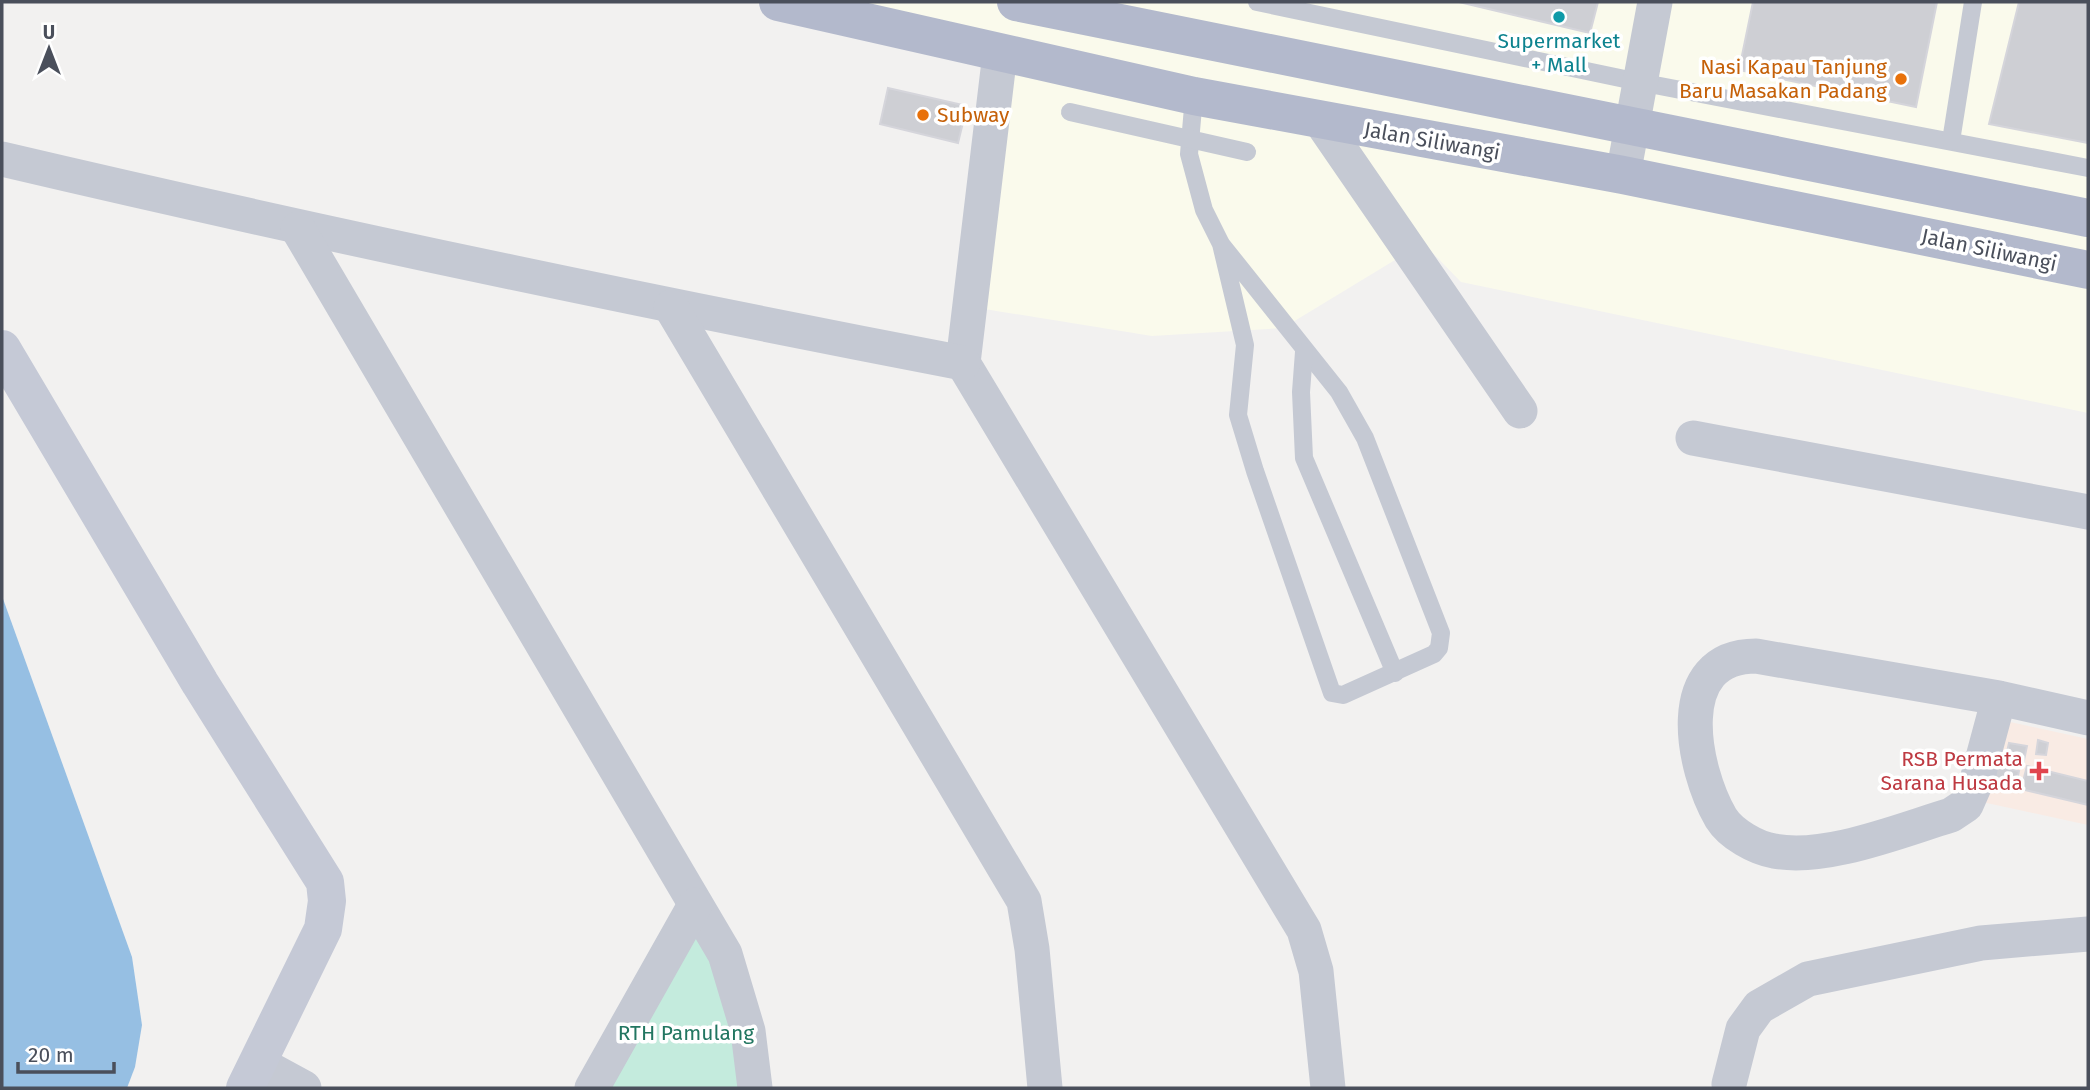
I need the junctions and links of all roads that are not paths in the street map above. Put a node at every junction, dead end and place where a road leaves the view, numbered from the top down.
1 (778, 2) edge
2 (1016, 2) edge
3 (1257, 2) edge
4 (1655, 2) edge
5 (1973, 2) edge
6 (848, 10) edge
7 (1000, 52) junction
8 (1639, 82) junction
9 (1194, 96) junction
10 (1070, 112) dead end
11 (1320, 120) junction
12 (1632, 124) junction
13 (1189, 140) junction
14 (1951, 141) junction
15 (1247, 152) dead end
16 (2, 159) edge
17 (2088, 168) edge
18 (1623, 176) junction
19 (2088, 218) edge
20 (298, 229) junction
21 (1221, 244) junction
22 (2088, 270) edge
23 (671, 307) junction
24 (2, 349) edge
25 (1304, 352) junction
26 (962, 363) junction
27 (1520, 411) dead end
28 (1693, 438) dead end
29 (2088, 512) edge
30 (1395, 673) junction
31 (1999, 698) junction
32 (2088, 718) edge
33 (695, 905) junction
34 (2088, 934) edge
35 (251, 1076) edge
36 (1729, 1084) dead end
37 (304, 1088) edge
38 (592, 1088) edge
39 (755, 1088) edge
40 (1045, 1088) edge
41 (1328, 1088) edge

1 - 6 main road, Jalan Siliwangi
2 - 12 main road
3 - 8 lane
4 - 8 street
5 - 14 lane
6 - 7 main road, Jalan Siliwangi
7 - 9 main road, Jalan Siliwangi
7 - 26 street
8 - 12 street
8 - 14 lane
9 - 11 main road, Jalan Siliwangi
9 - 13 lane
10 - 13 lane
11 - 18 main road, Jalan Siliwangi
11 - 27 street
12 - 18 street
12 - 19 main road
13 - 15 lane
13 - 21 lane
14 - 17 lane
16 - 20 street
18 - 22 main road, Jalan Siliwangi
20 - 23 street
20 - 33 street
21 - 25 lane
21 - 30 lane
23 - 26 street
23 - 40 street
24 - 35 street
25 - 30 lane
25 - 30 lane
26 - 41 street
28 - 29 street
31 - 31 street
31 - 32 street
33 - 38 street
33 - 39 street
34 - 36 street
35 - 37 street

